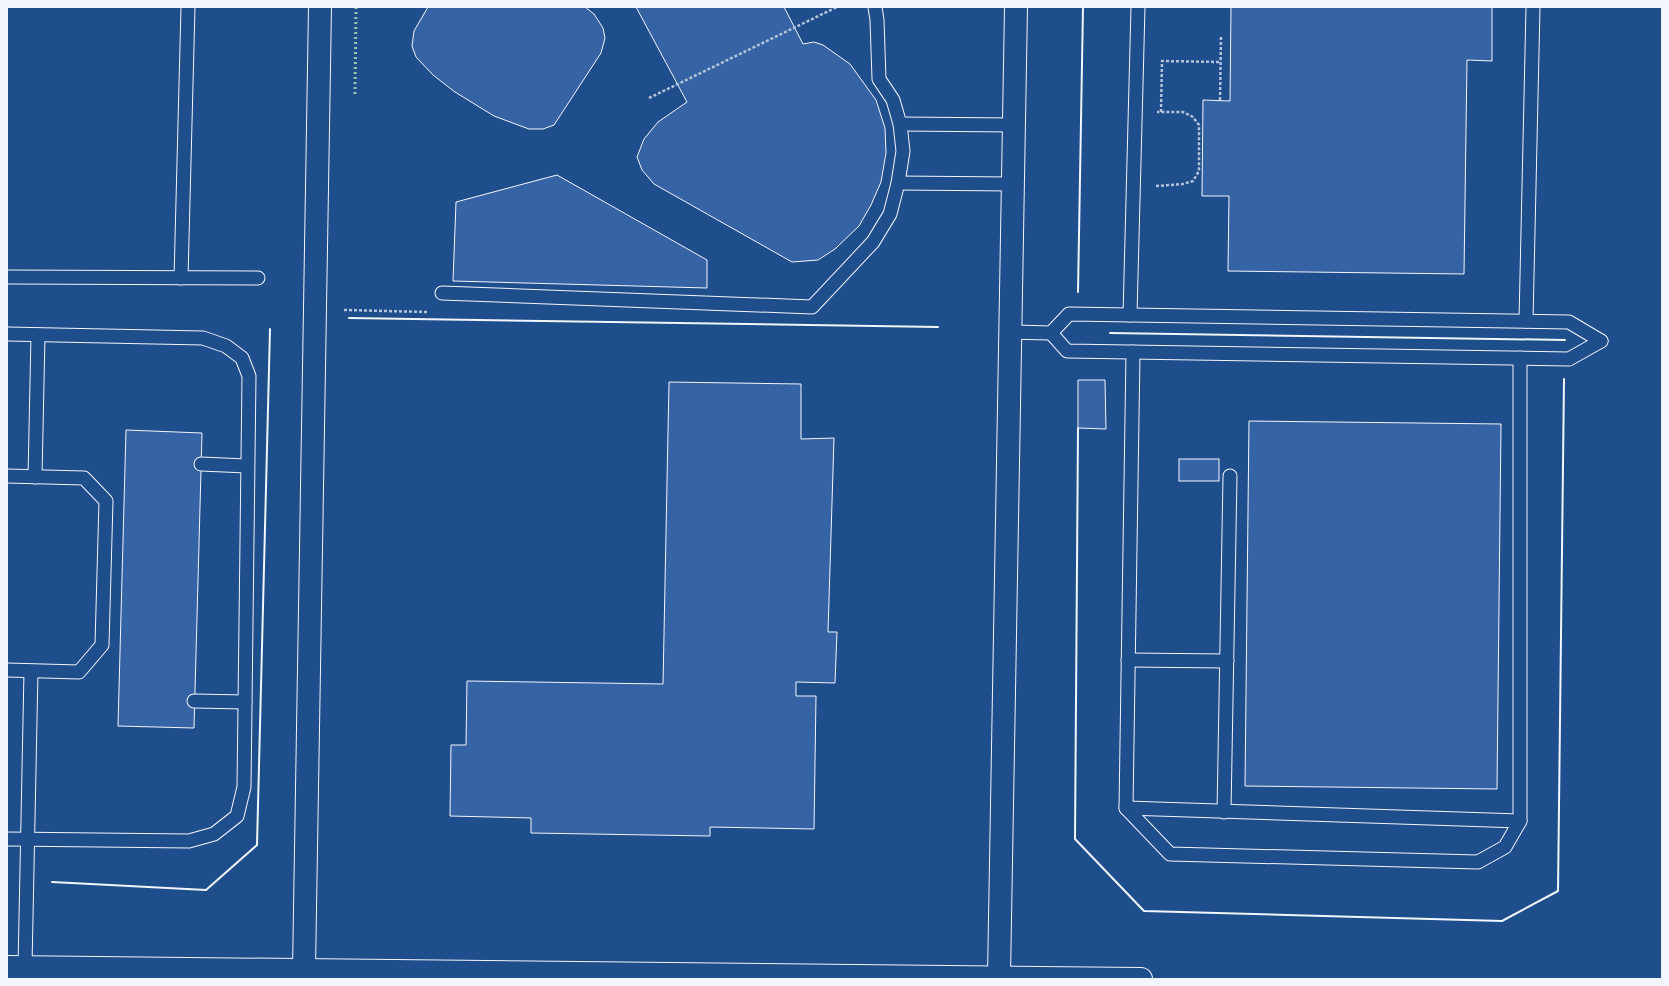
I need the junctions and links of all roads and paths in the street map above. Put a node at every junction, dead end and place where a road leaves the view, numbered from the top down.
1 (188, 7) edge
2 (320, 7) edge
3 (837, 7) edge
4 (875, 7) edge
5 (1016, 7) edge
6 (1138, 7) edge
7 (1533, 7) edge
8 (1221, 37) dead end
9 (1221, 62) junction
10 (649, 98) dead end
11 (1220, 100) dead end
12 (1135, 111) junction
13 (1161, 112) junction
14 (900, 124) junction
15 (1014, 125) junction
16 (898, 183) junction
17 (1013, 184) junction
18 (1134, 187) junction
19 (7, 277) edge
20 (181, 278) junction
21 (258, 278) dead end
22 (442, 293) joint
23 (344, 310) dead end
24 (1130, 316) junction
25 (1526, 321) junction
26 (1011, 332) junction
27 (1051, 333) junction
28 (7, 334) edge
29 (38, 335) junction
30 (1133, 352) junction
31 (1520, 358) junction
32 (201, 464) dead end
33 (248, 466) junction
34 (7, 476) edge
35 (1230, 476) dead end
36 (35, 477) junction
37 (1128, 660) junction
38 (1227, 661) junction
39 (7, 670) edge
40 (32, 671) junction
41 (194, 701) dead end
42 (245, 702) junction
43 (1126, 808) junction
44 (1224, 812) junction
45 (1520, 820) junction
46 (7, 839) edge
47 (28, 839) junction
48 (16, 967) edge
49 (304, 969) junction
50 (999, 978) edge
51 (1141, 979) edge

1 - 20 lane
2 - 49 street
3 - 10 path
4 - 14 lane
5 - 15 street
6 - 12 lane
7 - 25 lane
8 - 9 path
9 - 11 path
9 - 13 path
12 - 13 path
12 - 18 lane
13 - 18 path
14 - 15 lane
14 - 16 lane
15 - 17 street
16 - 17 lane
16 - 22 lane
17 - 26 street
18 - 24 lane
19 - 20 lane
20 - 21 lane
22 - 23 path
24 - 25 lane
24 - 27 lane
25 - 31 lane
26 - 27 lane
26 - 50 street
27 - 30 lane
28 - 29 lane
29 - 33 lane
29 - 36 lane
30 - 31 lane
30 - 37 lane
31 - 45 lane
32 - 33 lane
33 - 42 lane
34 - 36 lane
35 - 38 lane
36 - 40 lane
37 - 38 lane
37 - 43 lane
38 - 44 lane
39 - 40 lane
40 - 47 lane
41 - 42 lane
42 - 47 lane
43 - 44 lane
43 - 45 lane
44 - 45 lane
46 - 47 lane
47 - 48 lane
48 - 49 street
49 - 50 street
50 - 51 street

